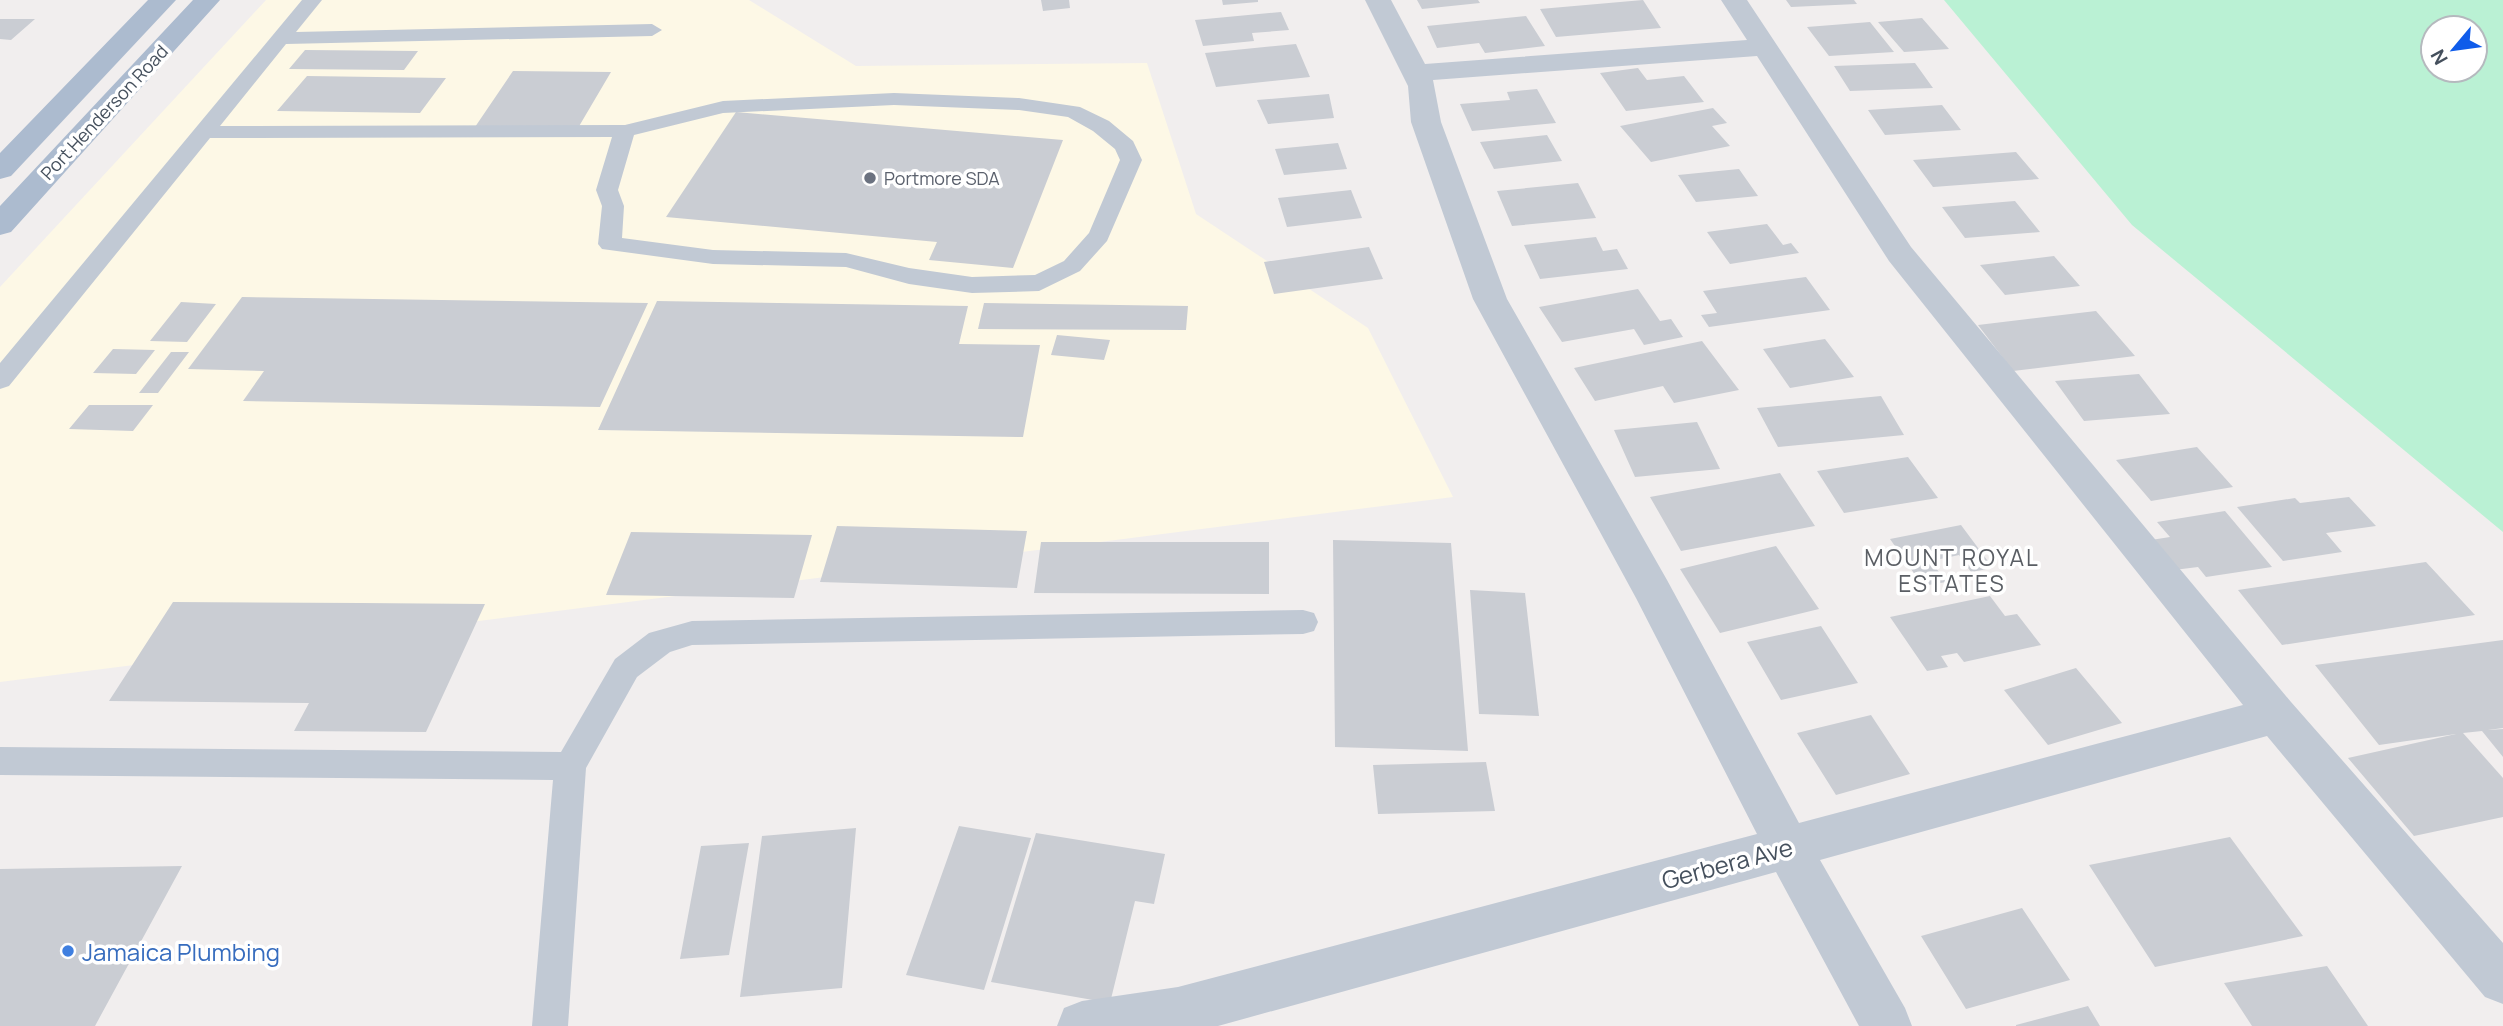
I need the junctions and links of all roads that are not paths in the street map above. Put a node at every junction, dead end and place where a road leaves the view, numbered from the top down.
1 (163, 0) edge
2 (207, 0) edge
3 (312, 0) edge
4 (1378, 0) edge
5 (1734, 0) edge
6 (652, 30) dead end
7 (283, 38) junction
8 (1763, 47) junction
9 (1415, 73) junction
10 (625, 131) junction
11 (201, 132) junction
12 (0, 170) edge
13 (0, 225) edge
14 (0, 380) edge
15 (1303, 622) dead end
16 (2276, 715) junction
17 (0, 761) edge
18 (570, 766) junction
19 (1787, 846) junction
20 (2503, 980) edge
21 (1179, 1019) edge
22 (550, 1026) edge
23 (1082, 1026) edge
24 (1887, 1026) edge

1 - 12 main road, Port Henderson Road
2 - 13 main road, Port Henderson Road
3 - 7 lane
4 - 9 street
5 - 8 street
6 - 7 lane
7 - 11 lane
8 - 9 street
8 - 16 street
9 - 19 street
10 - 10 lane
10 - 11 lane
11 - 14 lane
15 - 18 lane
16 - 19 street, Gerbera Ave
16 - 20 street
17 - 18 lane
18 - 22 lane
19 - 21 street, Gerbera Ave
19 - 24 street
21 - 23 street, Gerbera Ave

